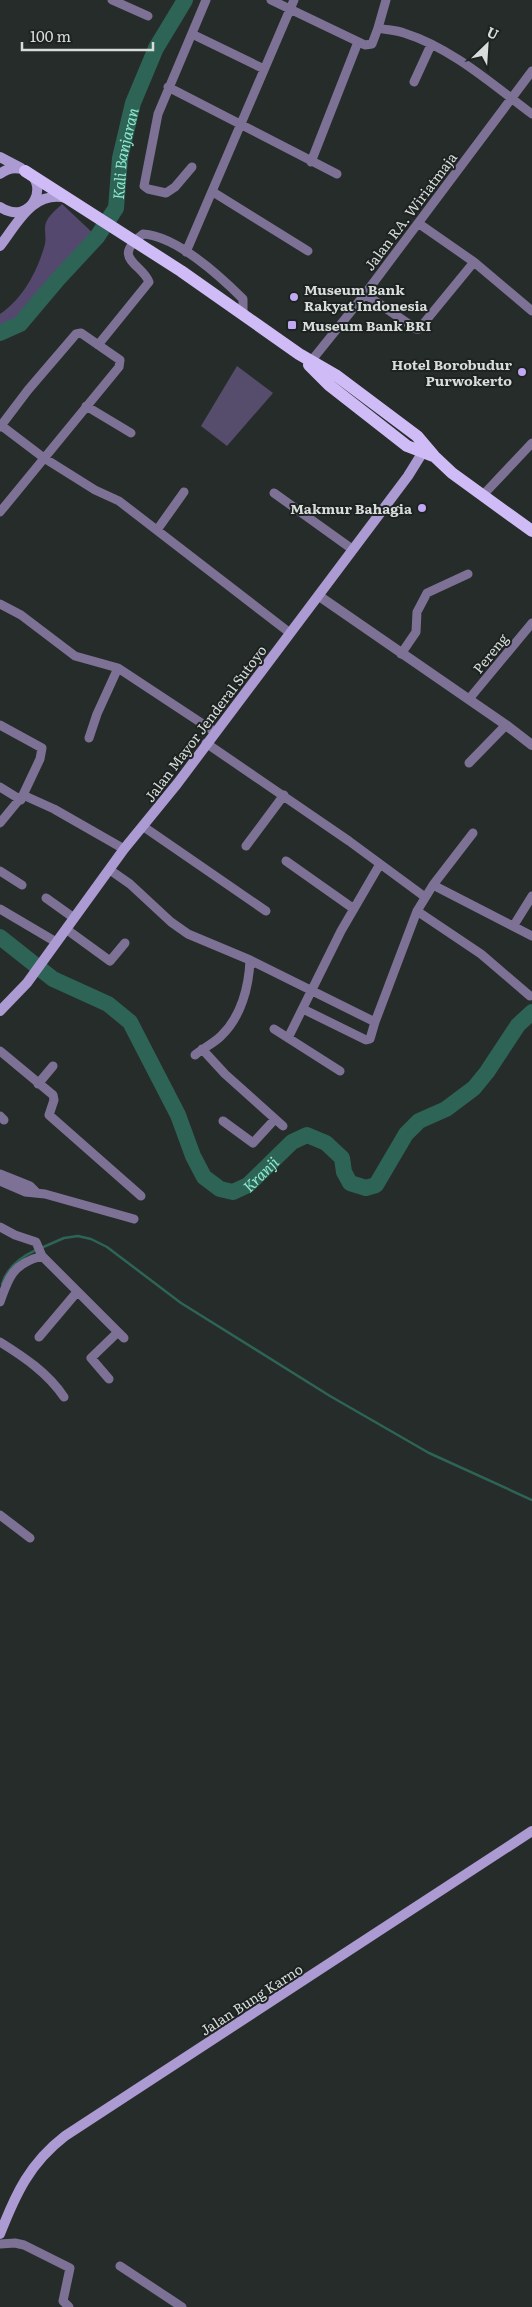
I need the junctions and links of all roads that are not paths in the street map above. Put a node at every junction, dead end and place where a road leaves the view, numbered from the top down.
1 (112, 0) edge
2 (206, 0) edge
3 (271, 0) edge
4 (386, 0) edge
5 (292, 4) edge
6 (148, 16) dead end
7 (378, 28) junction
8 (192, 34) junction
9 (358, 42) junction
10 (431, 45) junction
11 (264, 69) junction
12 (532, 71) edge
13 (414, 82) dead end
14 (168, 87) junction
15 (511, 98) junction
16 (532, 114) edge
17 (241, 125) junction
18 (0, 157) edge
19 (312, 162) junction
20 (192, 167) dead end
21 (25, 170) junction
22 (0, 174) edge
23 (337, 174) dead end
24 (213, 192) junction
25 (67, 198) junction
26 (32, 204) junction
27 (0, 207) edge
28 (418, 223) junction
29 (0, 246) edge
30 (308, 251) dead end
31 (186, 252) junction
32 (474, 262) junction
33 (365, 294) junction
34 (532, 311) edge
35 (243, 313) junction
36 (98, 345) junction
37 (310, 363) junction
38 (86, 406) junction
39 (1, 426) edge
40 (131, 433) dead end
41 (532, 443) edge
42 (428, 452) junction
43 (44, 458) junction
44 (184, 492) dead end
45 (274, 493) dead end
46 (484, 496) junction
47 (0, 512) edge
48 (157, 530) junction
49 (532, 531) edge
50 (352, 549) junction
51 (468, 574) dead end
52 (319, 596) junction
53 (0, 604) edge
54 (532, 623) edge
55 (290, 633) junction
56 (401, 654) junction
57 (118, 668) junction
58 (469, 699) junction
59 (0, 725) edge
60 (506, 725) junction
61 (215, 732) junction
62 (89, 738) dead end
63 (206, 743) junction
64 (532, 746) edge
65 (469, 763) dead end
66 (0, 787) edge
67 (284, 795) junction
68 (22, 797) junction
69 (0, 823) edge
70 (144, 827) junction
71 (473, 833) dead end
72 (246, 846) dead end
73 (124, 849) junction
74 (286, 861) dead end
75 (380, 864) junction
76 (110, 870) junction
77 (0, 871) edge
78 (433, 885) junction
79 (22, 886) dead end
80 (532, 896) edge
81 (425, 897) junction
82 (46, 898) dead end
83 (0, 909) edge
84 (354, 909) junction
85 (266, 911) dead end
86 (416, 911) junction
87 (74, 918) junction
88 (514, 925) junction
89 (66, 930) junction
90 (532, 936) edge
91 (55, 943) junction
92 (125, 943) dead end
93 (250, 960) junction
94 (313, 990) junction
95 (530, 996) dead end
96 (303, 1010) junction
97 (0, 1011) edge
98 (375, 1022) junction
99 (274, 1029) dead end
100 (288, 1038) junction
101 (202, 1049) junction
102 (0, 1051) edge
103 (195, 1055) dead end
104 (53, 1066) dead end
105 (340, 1071) dead end
106 (38, 1084) junction
107 (275, 1119) junction
108 (223, 1121) dead end
109 (283, 1126) dead end
110 (0, 1174) edge
111 (0, 1181) edge
112 (36, 1192) junction
113 (141, 1196) dead end
114 (134, 1218) dead end
115 (0, 1227) edge
116 (40, 1252) junction
117 (78, 1292) junction
118 (0, 1302) edge
119 (38, 1337) dead end
120 (0, 1342) edge
121 (109, 1379) dead end
122 (64, 1397) dead end
123 (0, 1515) edge
124 (30, 1538) dead end
125 (532, 1831) edge
126 (5, 2219) edge
127 (0, 2234) edge
128 (0, 2244) edge
129 (120, 2266) dead end
130 (69, 2307) edge
131 (182, 2307) edge

1 - 6 street
2 - 8 street
3 - 5 street
4 - 7 street
5 - 9 street
5 - 11 street
7 - 9 street
7 - 10 street
8 - 11 street
8 - 14 street
9 - 19 street
10 - 13 street
10 - 15 street
11 - 17 street
12 - 15 street, Jalan RA. Wiriatmaja
14 - 17 street
14 - 20 street
15 - 16 street
15 - 28 street, Jalan RA. Wiriatmaja
17 - 19 street
17 - 24 street
18 - 21 main road
19 - 23 street
21 - 22 main road
21 - 25 main road
21 - 26 main road
24 - 30 street
24 - 31 street
25 - 26 main road
25 - 35 main road
26 - 27 main road
26 - 29 main road
28 - 32 street
28 - 33 street, Jalan RA. Wiriatmaja
31 - 35 street
31 - 36 street
32 - 33 street
32 - 34 street
33 - 37 street, Jalan RA. Wiriatmaja
35 - 37 main road
36 - 38 street
36 - 39 street
37 - 42 main road
38 - 40 street
38 - 43 street
39 - 43 street
41 - 46 street
42 - 46 main road
42 - 50 main road, Jalan Mayor Jenderal Sutoyo
43 - 47 street
43 - 48 street
44 - 48 street
45 - 50 street
46 - 49 main road
48 - 55 street
50 - 52 main road, Jalan Mayor Jenderal Sutoyo
51 - 56 street
52 - 55 main road, Jalan Mayor Jenderal Sutoyo
52 - 56 street
53 - 57 street
54 - 58 street, Pereng
55 - 61 main road, Jalan Mayor Jenderal Sutoyo
56 - 58 street
57 - 61 street
57 - 62 street
58 - 60 street
59 - 68 street
60 - 64 street
60 - 65 street
61 - 63 main road, Jalan Mayor Jenderal Sutoyo
63 - 67 street
63 - 70 main road, Jalan Mayor Jenderal Sutoyo
66 - 68 street
67 - 72 street
67 - 75 street
68 - 69 street
68 - 73 street
70 - 73 main road, Jalan Mayor Jenderal Sutoyo
70 - 85 street
71 - 78 street
73 - 76 main road, Jalan Mayor Jenderal Sutoyo
74 - 84 street
75 - 81 street
75 - 84 street
76 - 87 main road, Jalan Mayor Jenderal Sutoyo
76 - 93 street
77 - 79 street
78 - 81 street
78 - 88 street
80 - 88 street
81 - 86 street
82 - 87 street
83 - 91 street
84 - 94 street
86 - 95 street
86 - 98 street
87 - 89 main road, Jalan Mayor Jenderal Sutoyo
88 - 90 street
89 - 91 main road, Jalan Mayor Jenderal Sutoyo
89 - 92 street
91 - 97 main road, Jalan Mayor Jenderal Sutoyo
93 - 94 street
93 - 101 street
94 - 96 street
94 - 98 street
96 - 98 street
96 - 100 street
99 - 100 street
100 - 105 street
101 - 103 street
101 - 107 street
102 - 106 street
104 - 106 street
106 - 113 street
107 - 108 street
107 - 109 street
110 - 112 street
111 - 112 street
112 - 114 street
115 - 116 street
116 - 117 street
116 - 118 street
117 - 119 street
117 - 121 street
120 - 122 street
123 - 124 street
125 - 126 main road, Jalan Bung Karno
126 - 127 main road, Jalan Bung Karno
128 - 130 street
129 - 131 street

